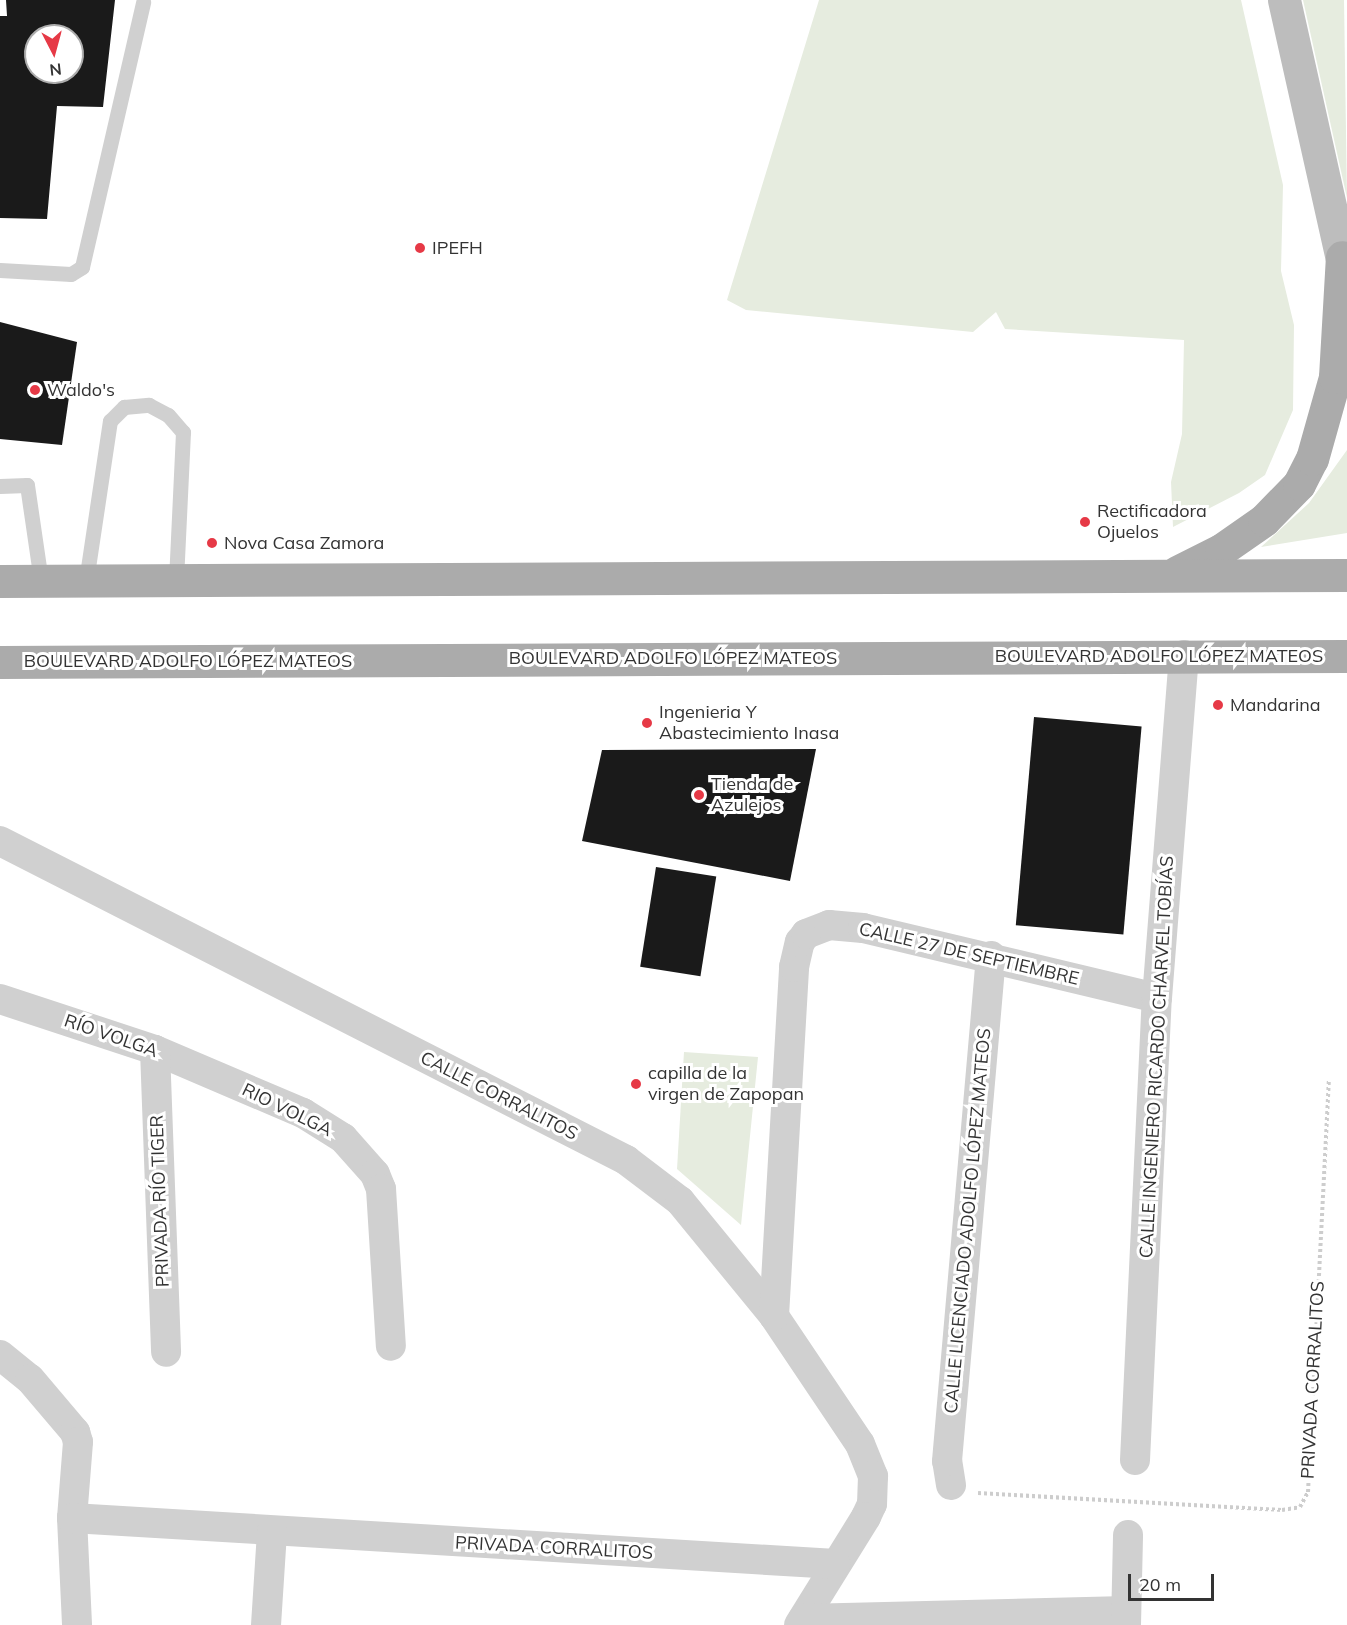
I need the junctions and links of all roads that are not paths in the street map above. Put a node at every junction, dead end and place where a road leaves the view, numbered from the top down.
1 (1284, 0) edge
2 (143, 2) dead end
3 (1344, 269) edge
4 (0, 270) edge
5 (0, 486) edge
6 (1347, 575) edge
7 (1168, 576) junction
8 (0, 581) edge
9 (41, 581) junction
10 (87, 581) junction
11 (176, 581) junction
12 (1184, 656) junction
13 (1347, 656) edge
14 (0, 662) edge
15 (0, 842) edge
16 (991, 956) junction
17 (1157, 998) junction
18 (0, 999) edge
19 (155, 1050) junction
20 (220, 1078) joint
21 (774, 1316) junction
22 (391, 1346) dead end
23 (166, 1352) dead end
24 (0, 1355) edge
25 (1135, 1460) dead end
26 (951, 1485) road end
27 (72, 1518) junction
28 (272, 1531) junction
29 (1128, 1535) dead end
30 (836, 1564) junction
31 (1126, 1618) edge
32 (801, 1622) edge
33 (77, 1625) edge
34 (266, 1625) edge

1 - 3 main road
2 - 4 lane
3 - 7 main road
5 - 9 lane
6 - 7 main road
7 - 11 main road
8 - 9 main road
9 - 10 main road
10 - 11 main road
10 - 11 lane
12 - 13 main road, BOULEVARD ADOLFO LÓPEZ MATEOS
12 - 14 main road, BOULEVARD ADOLFO LÓPEZ MATEOS
12 - 17 street, CALLE INGENIERO RICARDO CHARVEL TOBÍAS
15 - 21 street, CALLE CORRALITOS
16 - 17 street, CALLE 27 DE SEPTIEMBRE
16 - 21 street, CALLE 27 DE SEPTIEMBRE
16 - 26 street, CALLE LICENCIADO ADOLFO LÓPEZ MATEOS
17 - 25 street, CALLE INGENIERO RICARDO CHARVEL TOBÍAS
18 - 19 street, RÍO VOLGA
19 - 20 street, RÍO VOLGA
19 - 23 street, PRIVADA RÍO TIGER
20 - 22 street, RIO VOLGA
21 - 30 street, CALLE CORRALITOS
24 - 27 street
27 - 28 street, PRIVADA CORRALITOS
27 - 33 street
28 - 30 street, PRIVADA CORRALITOS
28 - 34 street
29 - 31 street
30 - 32 street
31 - 32 street

